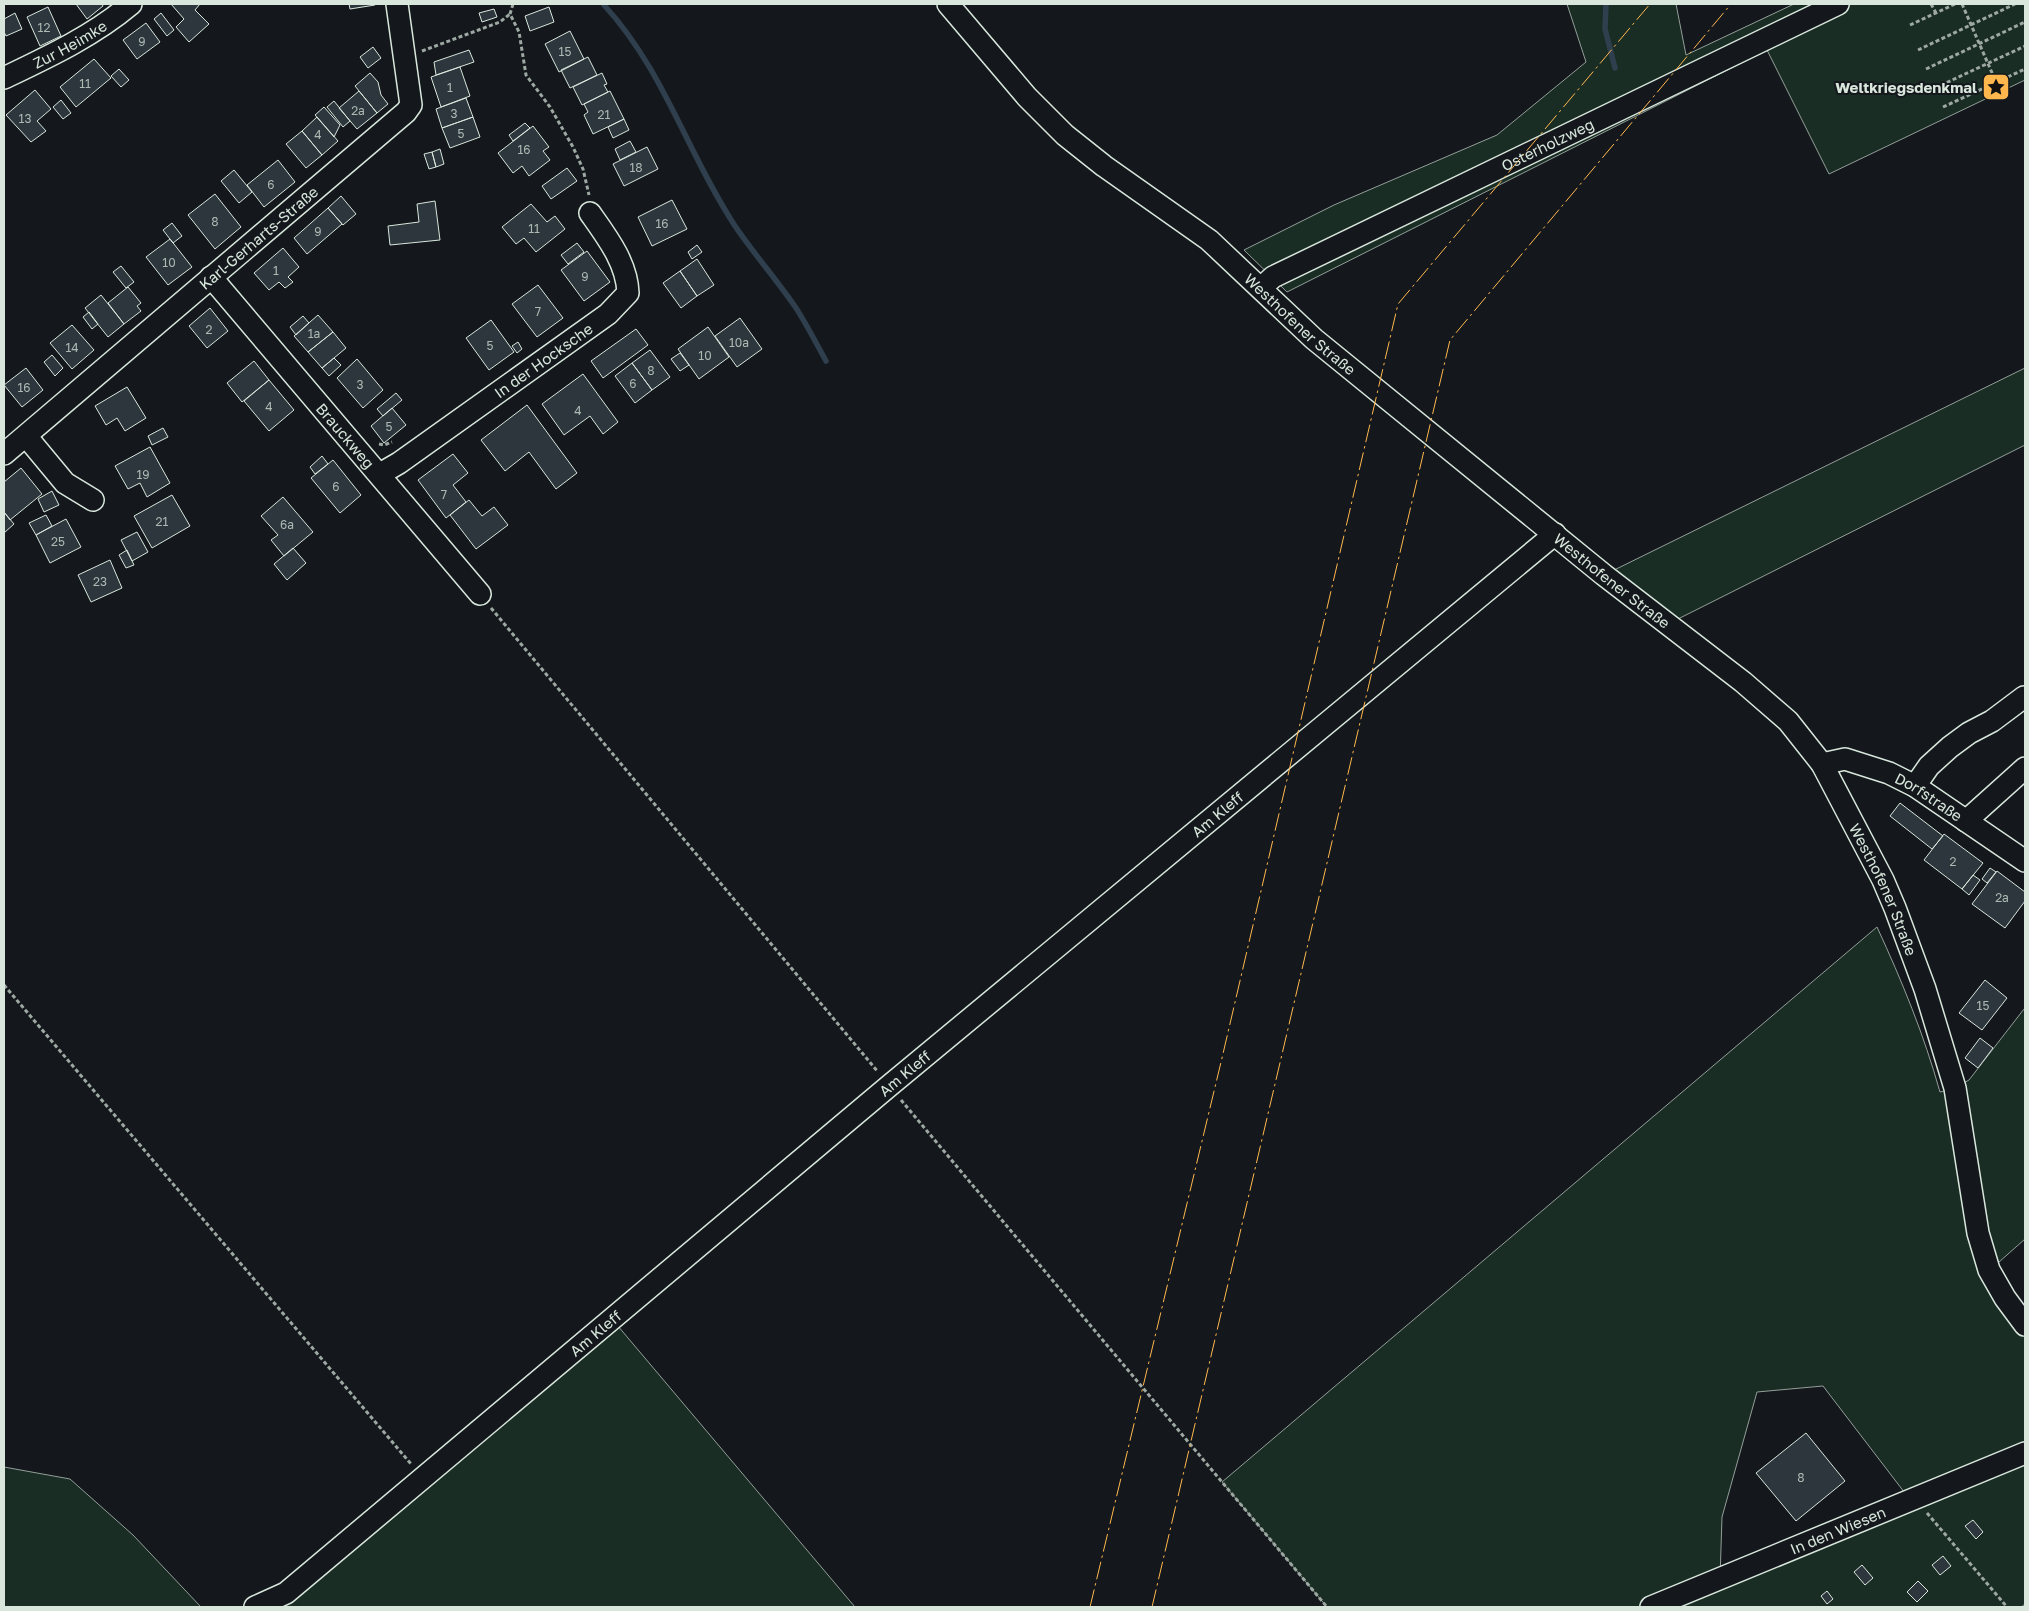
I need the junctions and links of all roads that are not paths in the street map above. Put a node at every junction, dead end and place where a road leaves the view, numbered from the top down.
1 (131, 4) edge
2 (397, 4) edge
3 (948, 4) edge
4 (1838, 4) edge
5 (4, 78) edge
6 (590, 213) road end
7 (211, 277) junction
8 (1260, 288) junction
9 (26, 436) junction
10 (4, 454) edge
11 (380, 474) junction
12 (93, 500) dead end
13 (1555, 534) junction
14 (480, 594) dead end
15 (2025, 698) edge
16 (1822, 764) junction
17 (2025, 768) edge
18 (1914, 786) junction
19 (1966, 820) junction
20 (2025, 861) edge
21 (2025, 1325) edge
22 (2025, 1453) edge
23 (255, 1607) edge
24 (1651, 1607) edge

1 - 5 street, Zur Heimke
2 - 7 street, Karl-Gerharts-Straße
3 - 8 street, Westhofener Straße
4 - 8 street, Osterholzweg
6 - 11 street, In der Hocksche
7 - 9 street, Karl-Gerharts-Straße
7 - 11 street, Brauckweg
8 - 13 street, Westhofener Straße
9 - 10 street, Karl-Gerharts-Straße
9 - 12 street
11 - 14 street, Brauckweg
13 - 16 street, Westhofener Straße
13 - 23 street, Am Kleff
15 - 18 street
16 - 18 street, Dorfstraße
16 - 21 street, Westhofener Straße
17 - 19 street
18 - 19 street, Dorfstraße
19 - 20 street, Dorfstraße
22 - 24 street, In den Wiesen

